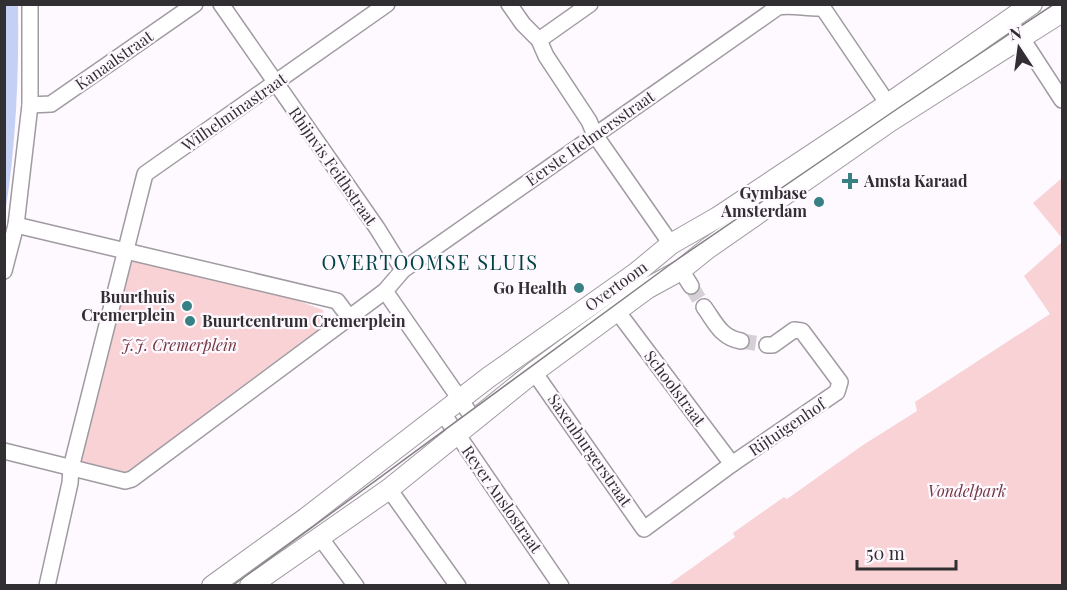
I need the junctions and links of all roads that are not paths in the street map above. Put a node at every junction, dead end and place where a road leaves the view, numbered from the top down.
1 (30, 4) edge
2 (195, 4) edge
3 (221, 4) edge
4 (387, 4) edge
5 (509, 4) edge
6 (590, 4) edge
7 (1032, 4) edge
8 (823, 6) edge
9 (1062, 12) edge
10 (1021, 37) junction
11 (540, 40) junction
12 (275, 83) junction
13 (1062, 100) edge
14 (888, 104) junction
15 (30, 105) junction
16 (595, 135) junction
17 (16, 225) junction
18 (671, 244) junction
19 (125, 250) junction
20 (403, 270) junction
21 (4, 271) edge
22 (385, 291) junction
23 (704, 307) tunnel mouth
24 (618, 311) junction
25 (349, 317) junction
26 (741, 340) tunnel mouth
27 (767, 345) tunnel mouth
28 (534, 372) junction
29 (460, 398) junction
30 (442, 412) junction
31 (475, 421) junction
32 (458, 435) junction
33 (4, 451) edge
34 (732, 464) junction
35 (71, 468) junction
36 (389, 489) junction
37 (319, 536) junction
38 (47, 585) edge
39 (212, 585) edge
40 (250, 585) edge
41 (356, 585) edge
42 (458, 585) edge
43 (561, 585) edge

1 - 15 street
2 - 15 street, Kanaalstraat
3 - 12 street, Rhijnvis Feithstraat
4 - 12 street, Wilhelminastraat
5 - 11 street
6 - 11 street
7 - 14 main road, Overtoom
8 - 14 street
8 - 16 street, Eerste Helmersstraat
9 - 10 main road, Overtoom
10 - 13 street
10 - 24 main road, Overtoom
11 - 16 street
12 - 19 street, Wilhelminastraat
12 - 20 street, Rhijnvis Feithstraat
14 - 18 main road, Overtoom
15 - 17 street
16 - 18 street
16 - 20 street, Eerste Helmersstraat
17 - 19 street
17 - 21 street
18 - 29 main road, Overtoom
19 - 25 street
19 - 35 street
20 - 22 street
22 - 25 street
22 - 29 street
23 - 26 street
24 - 28 main road, Overtoom
24 - 34 street, Schoolstraat
25 - 35 street
27 - 34 street, Rijtuigenhof
28 - 31 main road, Overtoom
28 - 34 street, Saxenburgerstraat
29 - 30 main road, Overtoom
29 - 31 street
30 - 32 street, Reyer Anslostraat
30 - 39 main road, Overtoom
31 - 32 main road, Overtoom
32 - 36 main road, Overtoom
32 - 43 street, Reyer Anslostraat
33 - 35 street
35 - 38 street
36 - 37 main road, Overtoom
36 - 42 street
37 - 40 main road, Overtoom
37 - 41 street

